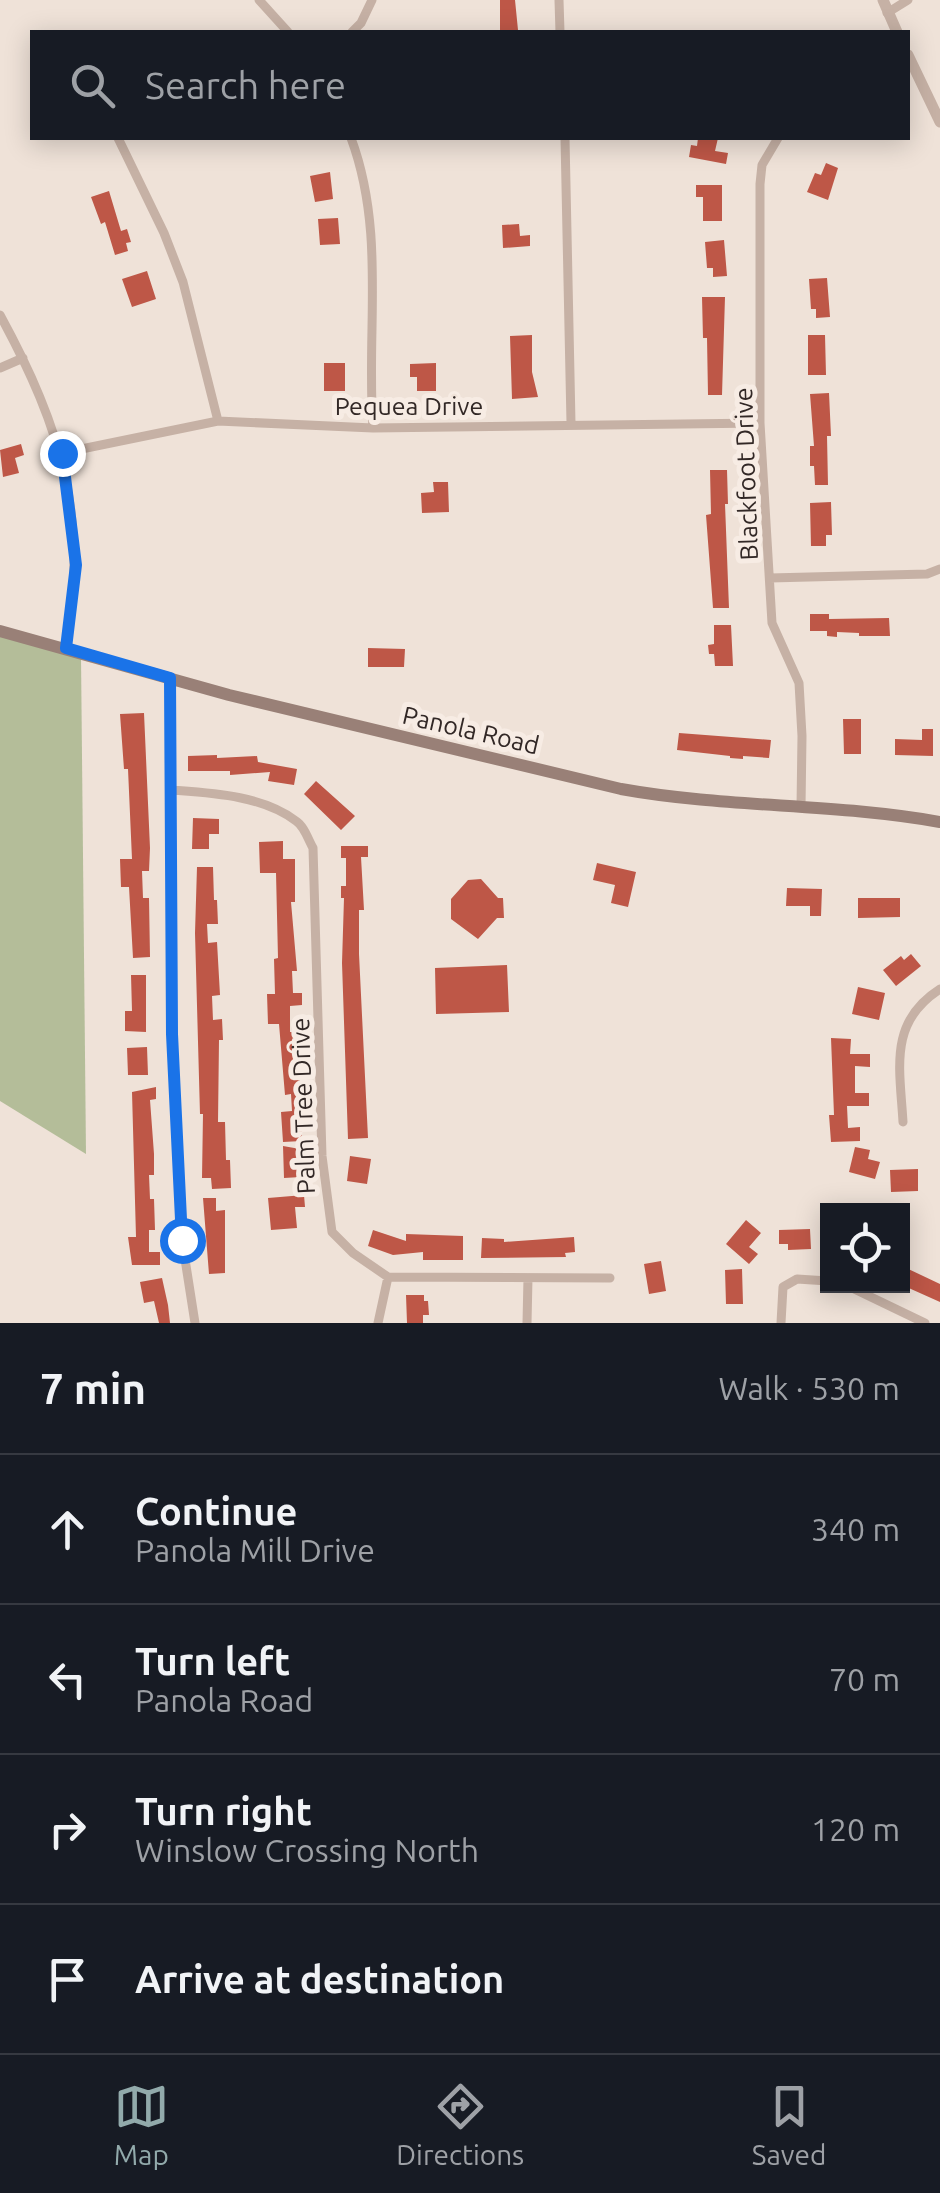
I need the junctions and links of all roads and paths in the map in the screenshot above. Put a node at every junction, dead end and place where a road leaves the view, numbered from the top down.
1 (259, 0) edge
2 (372, 0) edge
3 (559, 0) edge
4 (908, 0) edge
5 (885, 6) edge
6 (286, 30) edge
7 (354, 30) edge
8 (560, 30) edge
9 (895, 30) edge
10 (910, 59) edge
11 (940, 122) edge
12 (119, 140) edge
13 (351, 140) edge
14 (565, 140) edge
15 (777, 140) edge
16 (0, 315) edge
17 (22, 358) junction
18 (0, 368) edge
19 (218, 421) junction
20 (571, 423) junction
21 (760, 423) junction
22 (373, 428) junction
23 (62, 453) junction
24 (940, 569) edge
25 (770, 578) junction
26 (0, 631) edge
27 (66, 648) junction
28 (170, 678) junction
29 (170, 790) junction
30 (801, 807) junction
31 (940, 822) edge
32 (940, 989) edge
33 (902, 1122) dead end
34 (388, 1277) junction
35 (528, 1278) junction
36 (610, 1278) dead end
37 (820, 1280) edge
38 (863, 1293) edge
39 (196, 1323) edge
40 (378, 1323) edge
41 (527, 1323) edge
42 (781, 1323) edge
43 (925, 1323) edge

1 - 6 street
2 - 7 street
3 - 8 street
4 - 5 street
5 - 9 street
10 - 11 street
12 - 19 street
13 - 22 street
14 - 20 street
15 - 21 street, Blackfoot Drive
16 - 17 street
17 - 18 street
17 - 23 street
19 - 22 street, Pequea Drive
19 - 23 street, Pequea Drive
20 - 21 street, Pequea Drive
20 - 22 street, Pequea Drive
21 - 25 street, Blackfoot Drive
23 - 27 street
24 - 25 street
25 - 30 street, Blackfoot Drive
26 - 27 main road, Panola Road
27 - 28 main road, Panola Road
28 - 29 street
28 - 30 main road, Panola Road
29 - 34 street, Palm Tree Drive
29 - 39 street
30 - 31 main road, Panola Road
32 - 33 street
34 - 35 street
34 - 40 street
35 - 36 street
35 - 41 street
37 - 42 street
38 - 43 street

